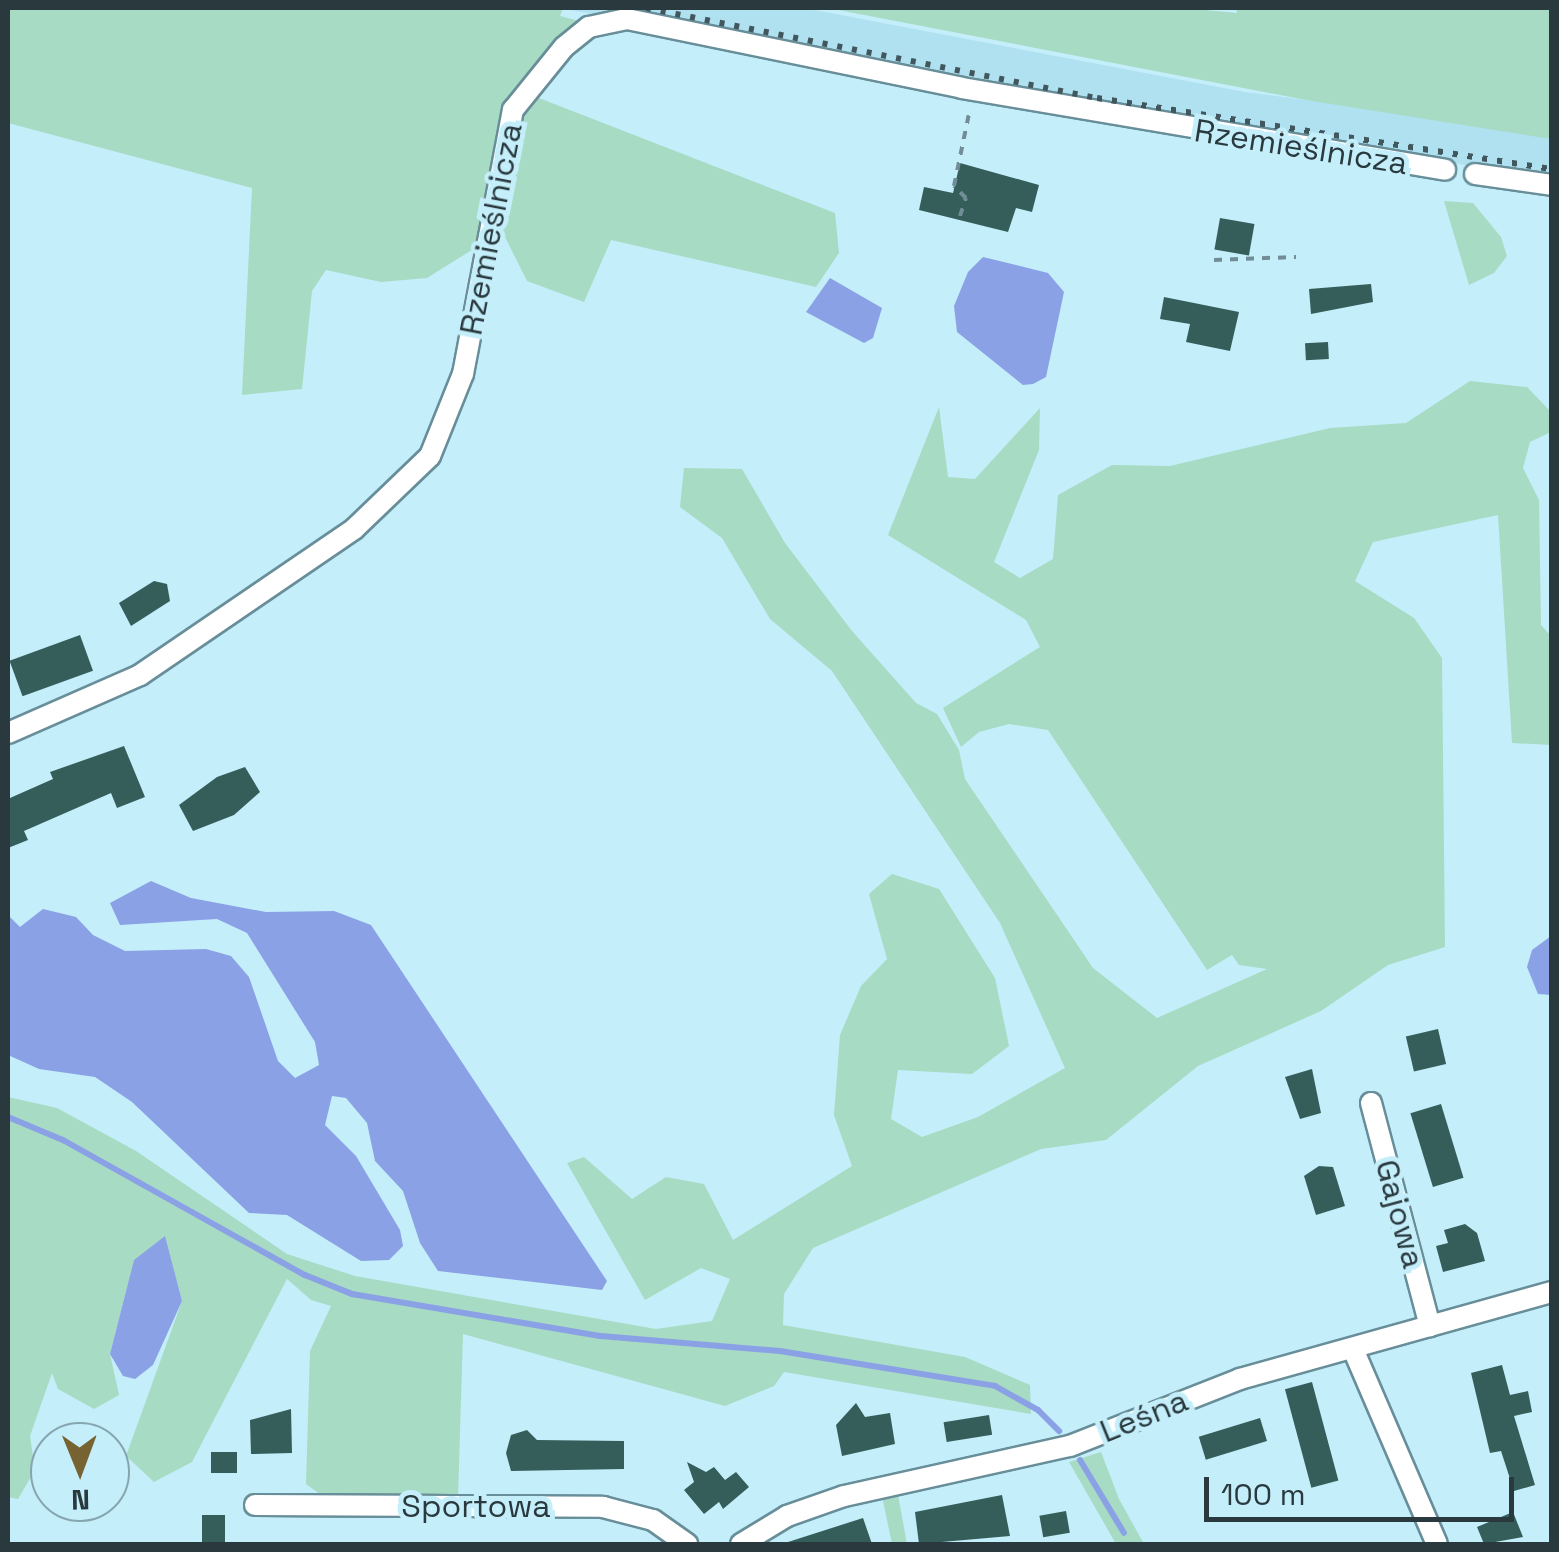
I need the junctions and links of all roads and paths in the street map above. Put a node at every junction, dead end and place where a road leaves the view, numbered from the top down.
1 (974, 90) junction
2 (1445, 170) dead end
3 (1475, 174) dead end
4 (1552, 185) edge
5 (960, 216) dead end
6 (1296, 257) dead end
7 (1214, 260) dead end
8 (8, 733) edge
9 (1371, 1103) dead end
10 (1552, 1292) edge
11 (1430, 1326) junction
12 (1352, 1349) junction
13 (254, 1506) dead end
14 (687, 1544) edge
15 (741, 1544) edge
16 (1437, 1544) edge

1 - 2 street, Rzemieślnicza
1 - 5 path
1 - 8 street, Rzemieślnicza
3 - 4 street
6 - 7 path
9 - 11 street, Gajowa
10 - 11 street, Leśna
11 - 12 street, Leśna
12 - 15 street, Leśna
12 - 16 street
13 - 14 street, Sportowa

